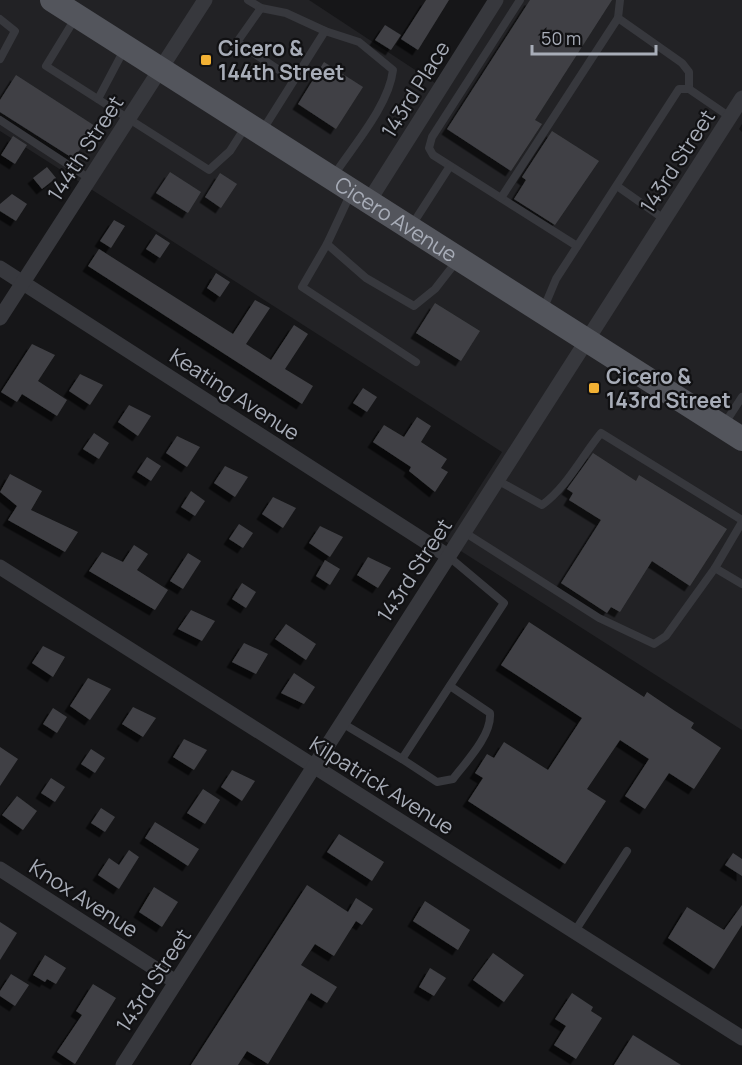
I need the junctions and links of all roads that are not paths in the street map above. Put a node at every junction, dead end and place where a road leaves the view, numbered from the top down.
1 (52, 0) edge
2 (205, 0) edge
3 (248, 0) edge
4 (496, 0) edge
5 (520, 0) edge
6 (620, 0) edge
7 (261, 8) junction
8 (77, 16) junction
9 (618, 18) junction
10 (0, 19) edge
11 (325, 31) junction
12 (126, 47) junction
13 (0, 59) edge
14 (161, 69) junction
15 (294, 80) junction
16 (689, 89) junction
17 (742, 98) edge
18 (98, 99) junction
19 (730, 117) junction
20 (129, 119) junction
21 (0, 120) edge
22 (254, 128) junction
23 (450, 166) junction
24 (332, 177) junction
25 (90, 179) junction
26 (616, 186) junction
27 (361, 195) junction
28 (501, 198) junction
29 (664, 219) junction
30 (411, 228) junction
31 (327, 244) junction
32 (577, 246) junction
33 (459, 258) junction
34 (0, 268) edge
35 (23, 283) junction
36 (542, 311) junction
37 (0, 318) edge
38 (586, 340) junction
39 (416, 362) dead end
40 (742, 397) edge
41 (733, 433) edge
42 (497, 480) junction
43 (742, 521) edge
44 (464, 532) junction
45 (448, 556) junction
46 (0, 567) edge
47 (715, 568) junction
48 (742, 584) edge
49 (450, 686) junction
50 (342, 723) junction
51 (402, 759) junction
52 (314, 766) junction
53 (627, 851) dead end
54 (0, 869) edge
55 (575, 931) junction
56 (176, 982) junction
57 (742, 1038) edge
58 (123, 1065) edge

1 - 8 main road, Cicero Avenue
2 - 14 street, 144th Street
3 - 7 lane
4 - 27 street, 143rd Place
5 - 23 lane
6 - 9 lane
7 - 11 lane
7 - 15 lane
8 - 12 main road, Cicero Avenue
8 - 18 lane
9 - 16 lane
9 - 28 lane
10 - 13 lane
11 - 15 lane
11 - 24 lane
12 - 14 main road, Cicero Avenue
12 - 18 lane
14 - 20 street, 144th Street
14 - 22 main road, Cicero Avenue
15 - 22 lane
16 - 19 lane
16 - 26 lane
17 - 19 street, 143rd Street
18 - 20 lane
19 - 29 street, 143rd Street
20 - 22 lane
20 - 25 street, 144th Street
21 - 25 lane
22 - 24 main road, Cicero Avenue
23 - 28 lane
23 - 30 lane
24 - 27 main road, Cicero Avenue
25 - 35 street, 144th Street
26 - 29 lane
26 - 32 lane
27 - 30 main road, Cicero Avenue
27 - 31 lane
28 - 32 lane
29 - 38 street, 143rd Street
30 - 33 main road, Cicero Avenue
31 - 33 lane
31 - 39 lane
32 - 36 lane
33 - 36 main road, Cicero Avenue
34 - 35 street, Keating Avenue
35 - 37 street, 144th Street
35 - 45 street, Keating Avenue
36 - 38 main road, Cicero Avenue
38 - 41 main road, Cicero Avenue
38 - 42 street, 143rd Street
40 - 41 lane
42 - 43 lane
42 - 44 street, 143rd Street
43 - 47 lane
44 - 45 street, 143rd Street
44 - 47 lane
45 - 49 lane
45 - 50 street, 143rd Street
46 - 52 street, Kilpatrick Avenue
47 - 48 lane
49 - 51 lane
49 - 51 lane
50 - 51 lane
50 - 52 street, 143rd Street
52 - 55 street, Kilpatrick Avenue
52 - 56 street, 143rd Street
53 - 55 lane
54 - 56 street, Knox Avenue
55 - 57 street, Kilpatrick Avenue
56 - 58 street, 143rd Street

